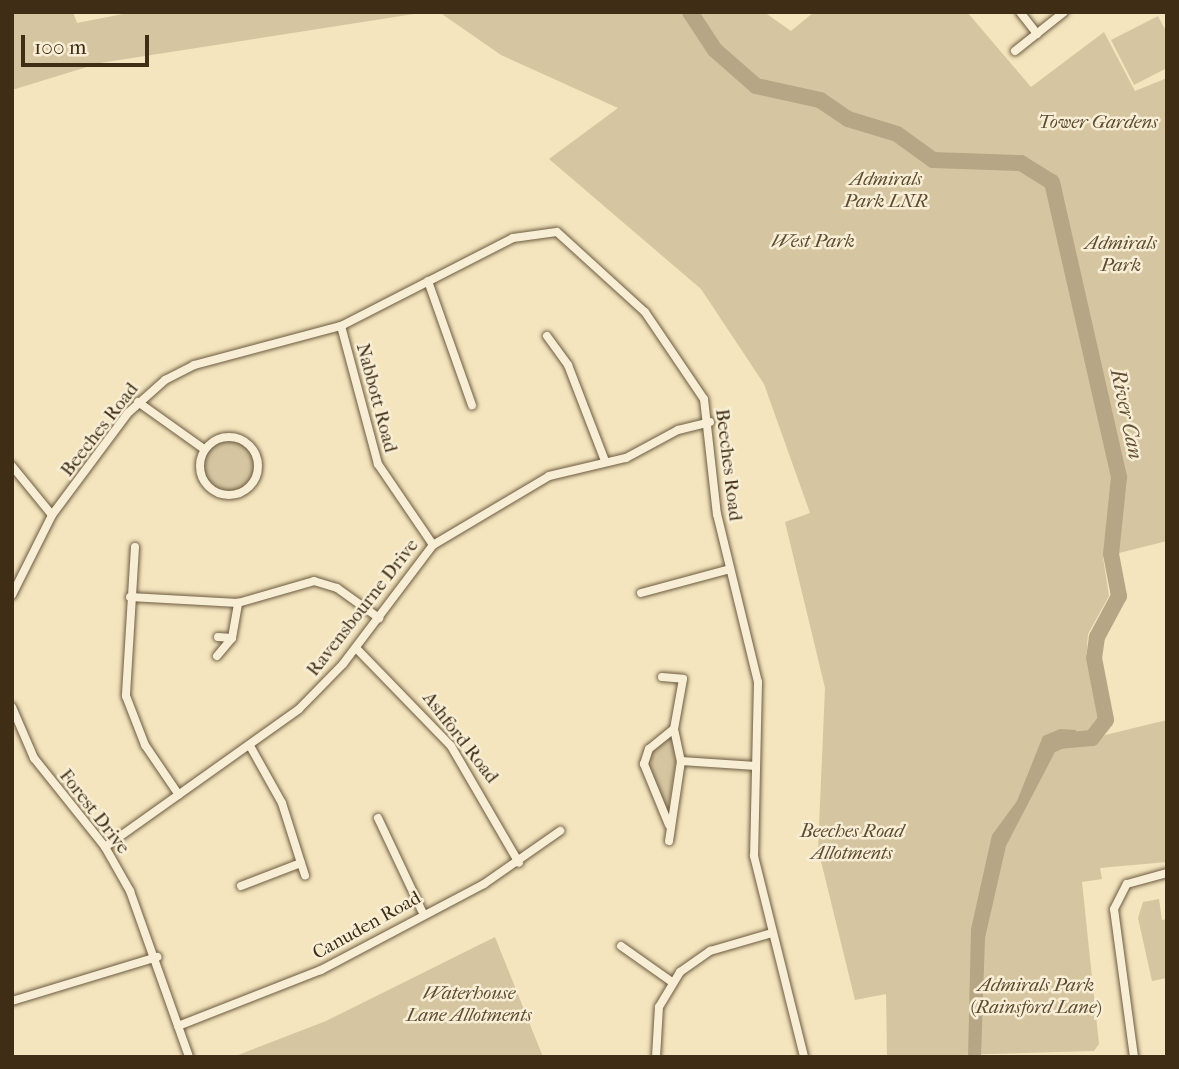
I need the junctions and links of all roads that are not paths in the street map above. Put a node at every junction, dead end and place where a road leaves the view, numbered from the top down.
1 (1020, 12) edge
2 (1064, 12) edge
3 (1037, 34) junction
4 (1015, 51) dead end
5 (428, 281) junction
6 (341, 326) junction
7 (547, 336) dead end
8 (138, 402) junction
9 (472, 405) dead end
10 (710, 422) junction
11 (204, 449) junction
12 (605, 461) junction
13 (12, 466) edge
14 (52, 515) junction
15 (433, 545) junction
16 (135, 547) dead end
17 (730, 569) junction
18 (15, 575) edge
19 (641, 593) dead end
20 (12, 595) edge
21 (130, 597) junction
22 (238, 603) junction
23 (379, 618) junction
24 (218, 637) dead end
25 (232, 638) junction
26 (356, 648) junction
27 (217, 656) dead end
28 (662, 677) dead end
29 (12, 707) edge
30 (674, 729) junction
31 (250, 746) junction
32 (681, 761) junction
33 (756, 766) junction
34 (179, 795) junction
35 (378, 818) dead end
36 (669, 825) junction
37 (560, 831) dead end
38 (669, 841) dead end
39 (105, 847) junction
40 (301, 863) junction
41 (519, 863) junction
42 (1167, 873) edge
43 (305, 875) dead end
44 (241, 887) dead end
45 (422, 911) junction
46 (772, 933) junction
47 (621, 946) dead end
48 (157, 957) junction
49 (672, 982) junction
50 (12, 1001) edge
51 (178, 1026) junction
52 (188, 1057) edge
53 (656, 1057) edge
54 (804, 1057) edge
55 (1134, 1057) edge

1 - 3 street
2 - 3 street
3 - 4 street
5 - 6 street, Beeches Road
5 - 9 street
5 - 10 street, Beeches Road
6 - 8 street, Beeches Road
6 - 15 street, Nabbott Road
7 - 12 street
8 - 11 street
8 - 14 street, Beeches Road
10 - 12 street, Ravensbourne Drive
10 - 17 street, Beeches Road
11 - 11 street
12 - 15 street, Ravensbourne Drive
13 - 14 street
14 - 18 street
15 - 23 street, Ravensbourne Drive
16 - 21 street
17 - 19 street
17 - 33 street, Beeches Road
18 - 20 street
21 - 22 street
21 - 34 street
22 - 23 street
22 - 25 street
23 - 26 street, Ravensbourne Drive
24 - 25 street
25 - 27 street
26 - 31 street, Ravensbourne Drive
26 - 41 street, Ashford Road
28 - 30 street
29 - 39 street, Forest Drive
30 - 32 street
30 - 36 street
31 - 34 street, Ravensbourne Drive
31 - 40 street
32 - 33 street
32 - 36 street
33 - 46 street, Beeches Road
34 - 39 street, Ravensbourne Drive
35 - 45 street
36 - 38 street
37 - 41 street, Canuden Road
39 - 48 street, Forest Drive
40 - 43 street
40 - 44 street
41 - 45 street, Canuden Road
42 - 55 street
45 - 51 street, Canuden Road
46 - 49 street
46 - 54 street, Beeches Road
47 - 49 street
48 - 50 street
48 - 51 street, Forest Drive
49 - 53 street
51 - 52 street, Forest Drive

